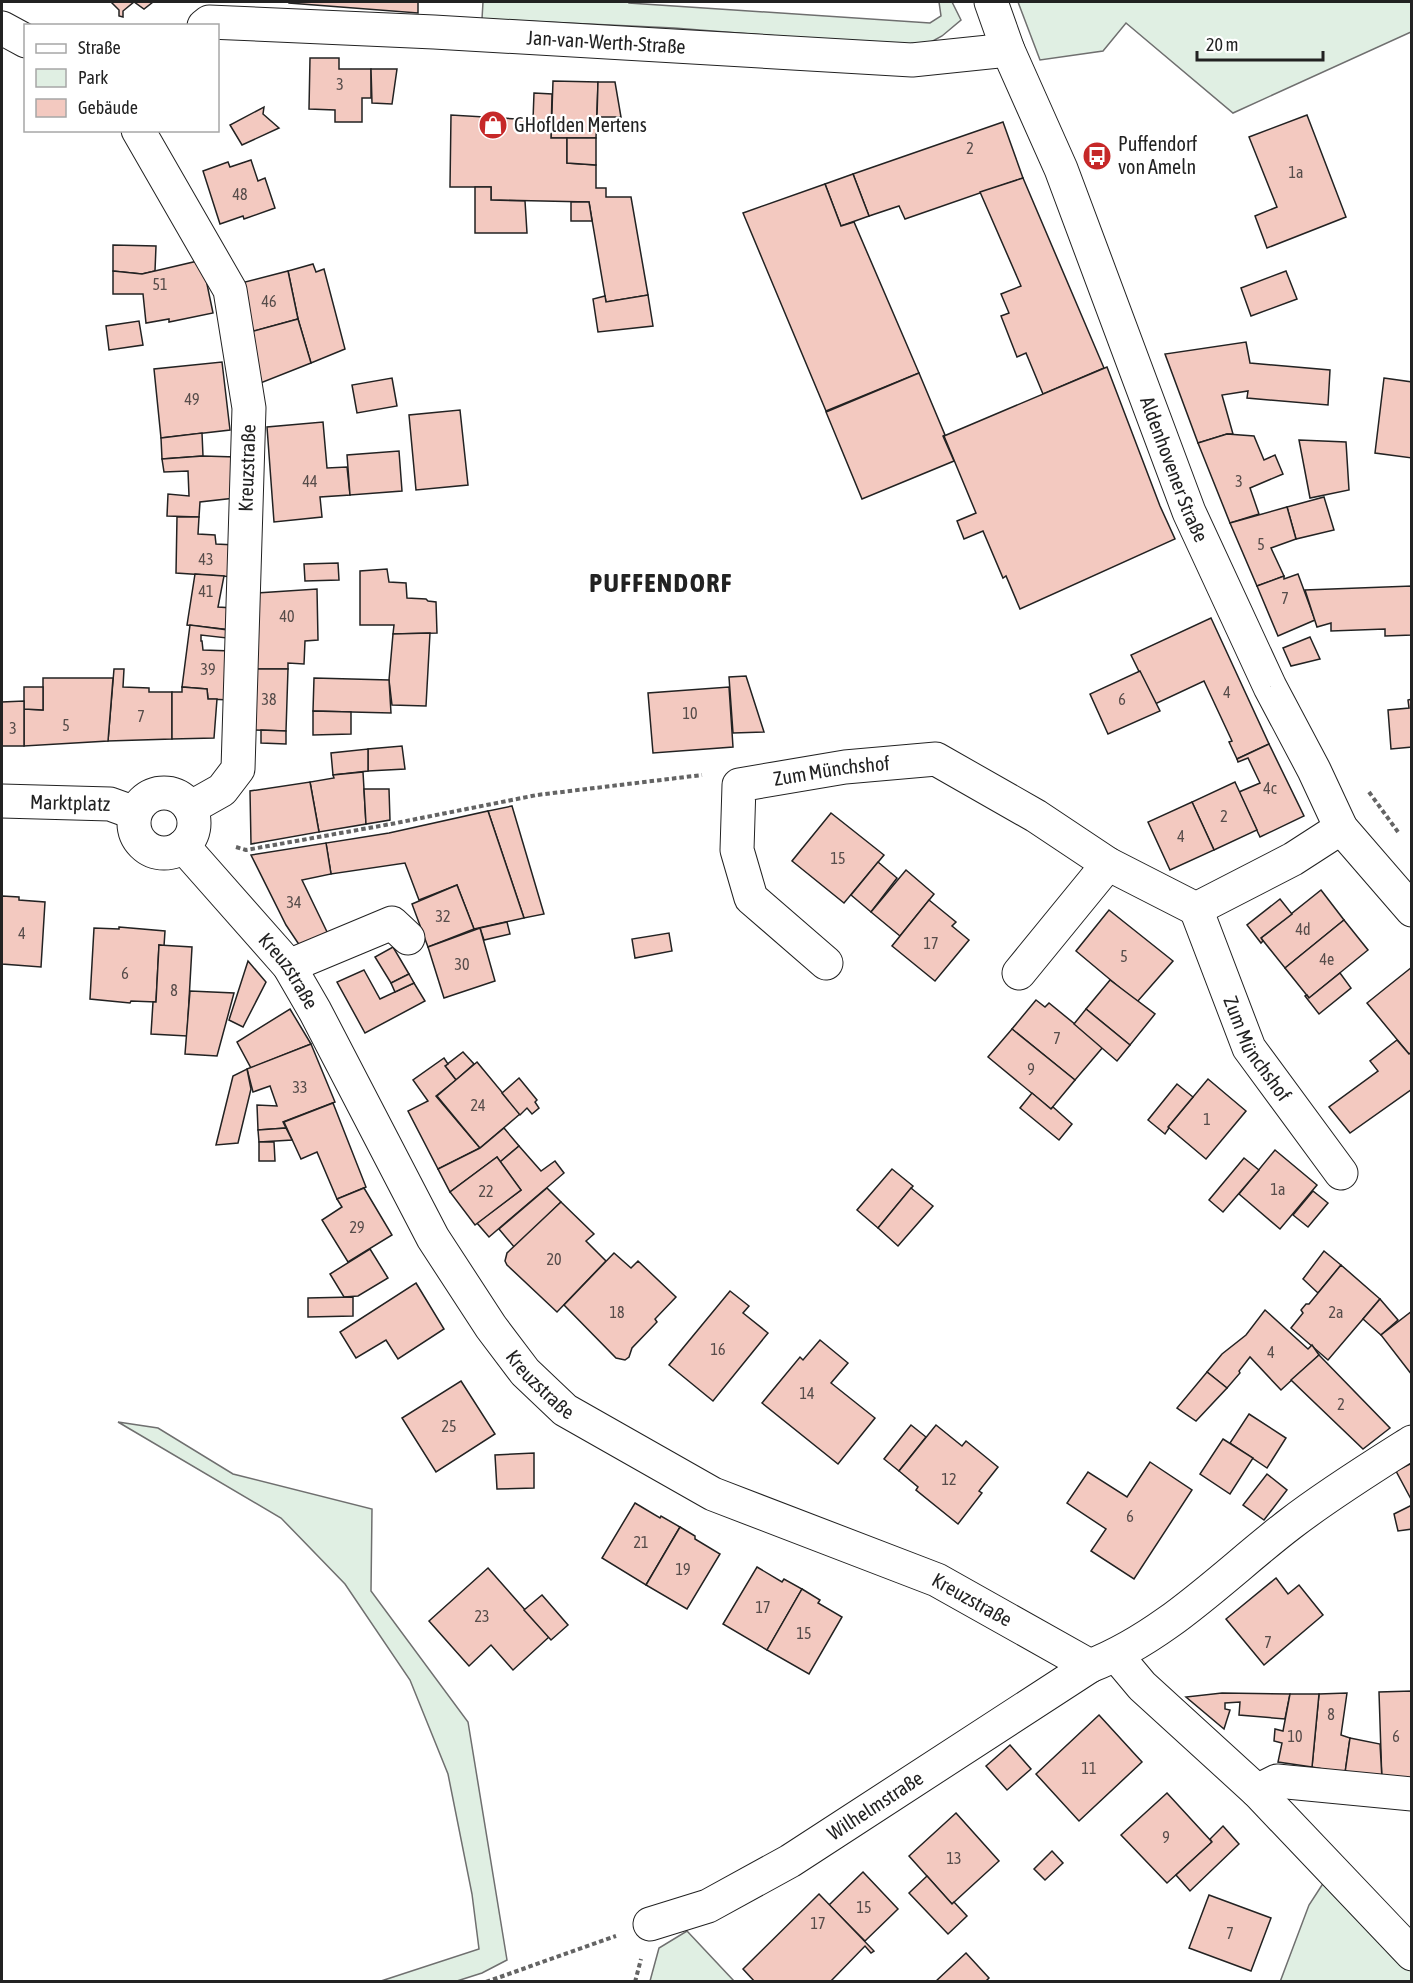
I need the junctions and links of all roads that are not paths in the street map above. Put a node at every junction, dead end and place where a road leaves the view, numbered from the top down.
1 (991, 2) edge
2 (206, 24) edge
3 (2, 28) edge
4 (24, 40) edge
5 (1008, 50) junction
6 (139, 132) edge
7 (2, 801) edge
8 (135, 813) junction
9 (1341, 828) junction
10 (188, 829) junction
11 (1108, 864) junction
12 (1196, 909) junction
13 (1412, 910) edge
14 (408, 938) dead end
15 (826, 963) dead end
16 (288, 966) junction
17 (1020, 973) dead end
18 (1341, 1173) dead end
19 (1412, 1442) edge
20 (1103, 1661) junction
21 (1257, 1791) junction
22 (1412, 1794) edge
23 (650, 1924) road end
24 (1412, 1954) edge

1 - 5 street, Aldenhovener Straße
2 - 5 street, Jan-van-Werth-Straße
3 - 4 street
5 - 9 street, Aldenhovener Straße
6 - 10 street, Kreuzstraße
7 - 8 street, Marktplatz
8 - 10 street, Marktplatz
8 - 10 street, Marktplatz
9 - 12 street
9 - 13 street, Aldenhovener Straße
10 - 16 street, Kreuzstraße
11 - 12 street, Zum Münchshof
11 - 15 street, Zum Münchshof
11 - 17 street
12 - 18 street, Zum Münchshof
14 - 16 street
16 - 20 street, Kreuzstraße
19 - 20 street
20 - 21 street, Kreuzstraße
20 - 23 street, Wilhelmstraße
21 - 22 street
21 - 24 street

